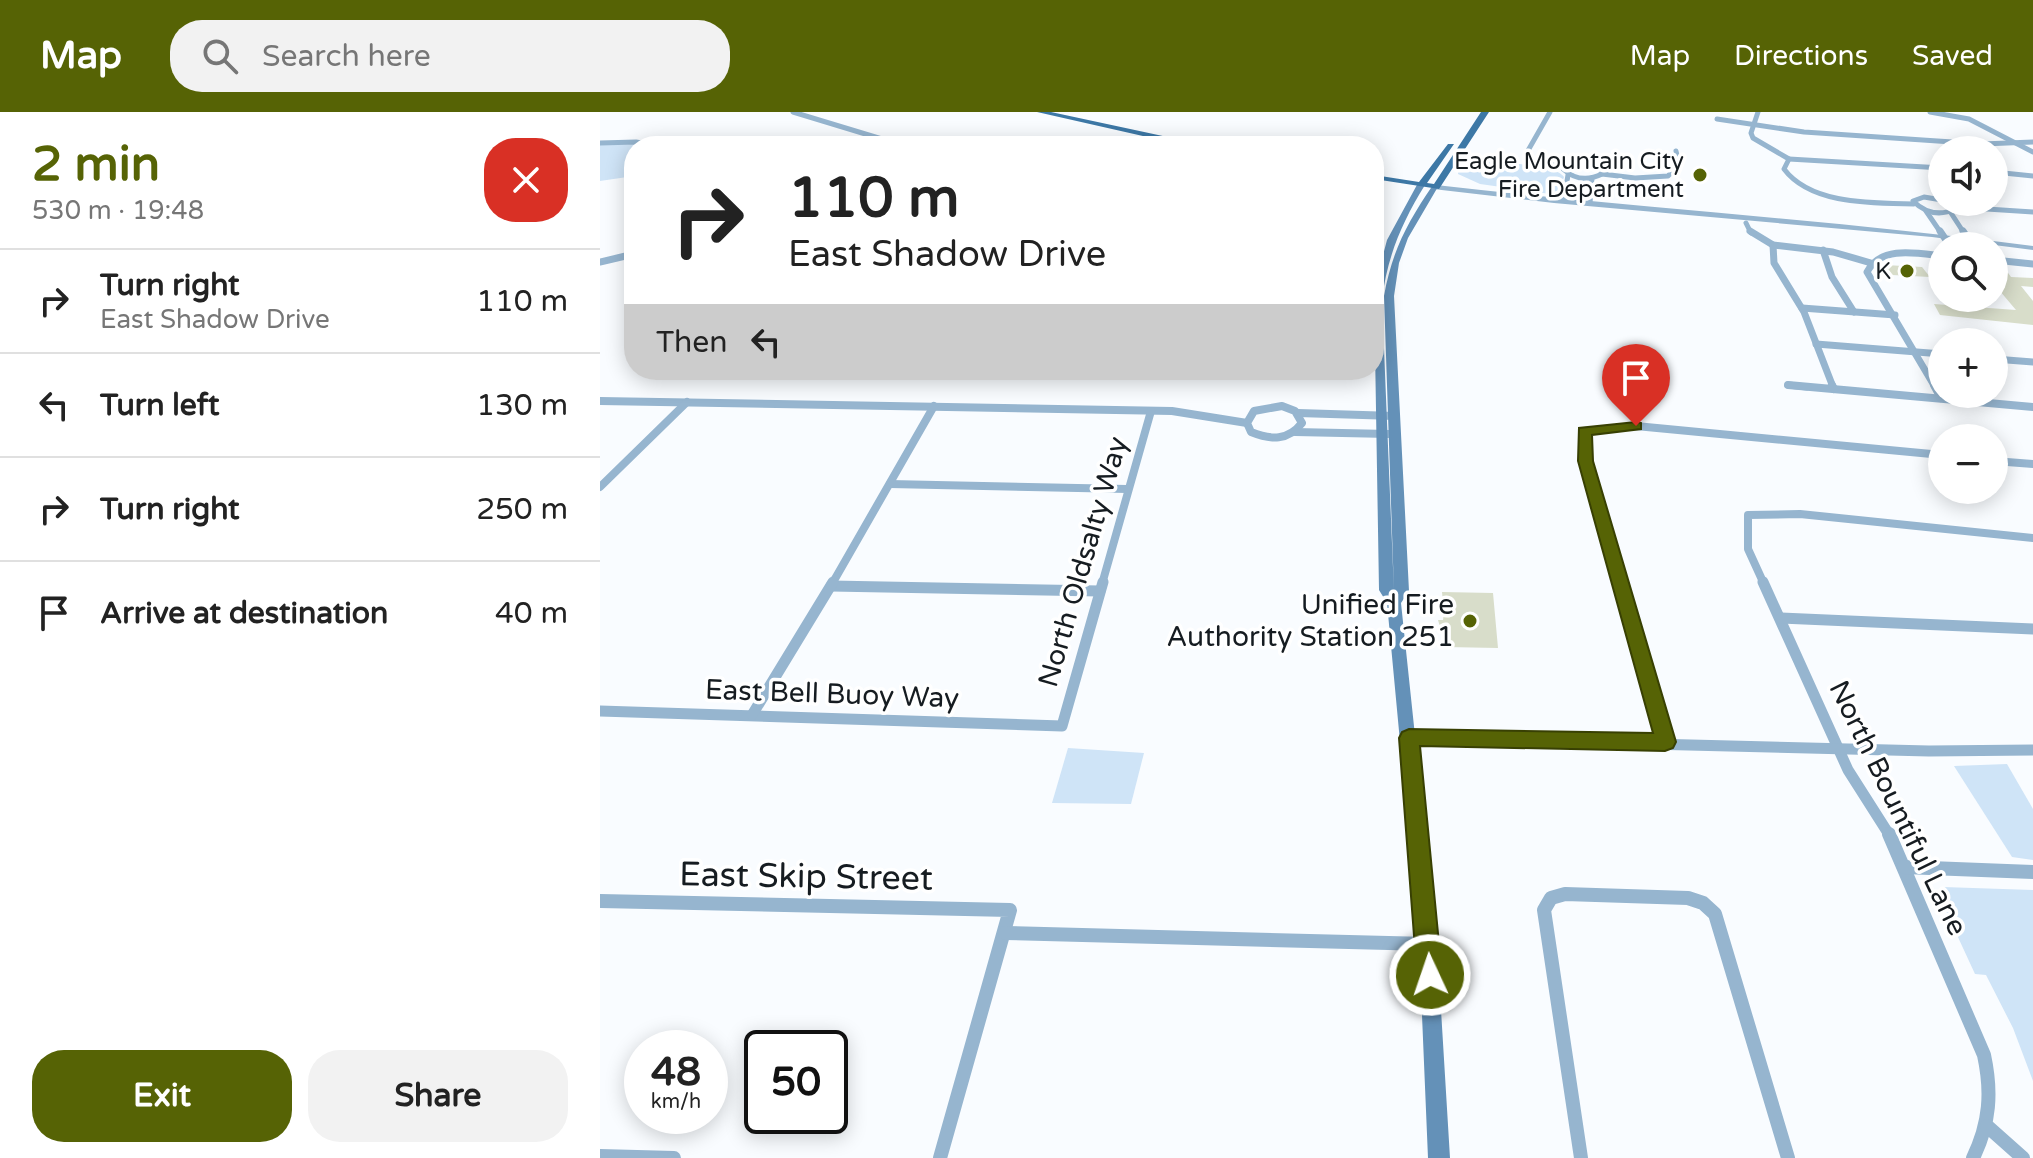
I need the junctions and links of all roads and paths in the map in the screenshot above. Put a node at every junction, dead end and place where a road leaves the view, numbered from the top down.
1 (793, 112) edge
2 (1041, 112) edge
3 (1476, 112) edge
4 (1485, 112) edge
5 (1550, 112) edge
6 (1758, 112) edge
7 (1930, 112) edge
8 (1717, 119) dead end
9 (1756, 125) junction
10 (872, 136) edge
11 (1160, 136) edge
12 (624, 142) edge
13 (2033, 142) edge
14 (600, 143) edge
15 (2017, 143) junction
16 (1676, 151) dead end
17 (2033, 152) edge
18 (1789, 159) junction
19 (1928, 167) edge
20 (1564, 168) junction
21 (2008, 173) edge
22 (1602, 174) junction
23 (1384, 175) edge
24 (1568, 175) junction
25 (2033, 176) edge
26 (1592, 178) junction
27 (1423, 181) junction
28 (1438, 183) junction
29 (1928, 199) edge
30 (1564, 200) junction
31 (1590, 203) junction
32 (1914, 204) junction
33 (1926, 211) joint
34 (2008, 211) edge
35 (2033, 212) edge
36 (1746, 223) junction
37 (1941, 232) edge
38 (1928, 240) edge
39 (1928, 240) edge
40 (1773, 245) junction
41 (2008, 245) edge
42 (2033, 246) edge
43 (1823, 250) junction
44 (1928, 255) edge
45 (624, 256) edge
46 (1384, 256) edge
47 (2008, 261) edge
48 (600, 262) edge
49 (1870, 264) junction
50 (2033, 264) edge
51 (1802, 308) junction
52 (1854, 312) junction
53 (1895, 315) junction
54 (1816, 344) junction
55 (1915, 352) junction
56 (1928, 353) edge
57 (2008, 360) edge
58 (2033, 362) edge
59 (1928, 375) edge
60 (1380, 380) edge
61 (1788, 385) dead end
62 (1834, 389) junction
63 (1928, 397) edge
64 (600, 401) edge
65 (687, 402) junction
66 (2008, 405) edge
67 (934, 406) junction
68 (2033, 407) edge
69 (1151, 411) junction
70 (1298, 413) junction
71 (1381, 416) junction
72 (1395, 416) junction
73 (1247, 423) junction
74 (1295, 432) junction
75 (1381, 434) junction
76 (1395, 435) junction
77 (1928, 454) edge
78 (2008, 462) edge
79 (2033, 464) edge
80 (602, 483) edge
81 (890, 484) junction
82 (1127, 489) junction
83 (2033, 538) edge
84 (831, 586) junction
85 (1100, 591) junction
86 (1394, 603) junction
87 (1781, 618) junction
88 (2033, 629) edge
89 (600, 711) edge
90 (752, 715) junction
91 (1062, 726) joint
92 (1409, 738) junction
93 (1665, 742) junction
94 (1837, 747) junction
95 (2033, 750) edge
96 (1904, 867) junction
97 (2033, 872) edge
98 (600, 901) edge
99 (1005, 933) junction
100 (1428, 944) junction
101 (1987, 1126) junction
102 (600, 1156) edge
103 (674, 1158) edge
104 (940, 1158) edge
105 (1439, 1158) edge
106 (1581, 1158) edge
107 (1788, 1158) edge
108 (1973, 1158) edge
109 (2023, 1158) edge

1 - 10 street
2 - 11 main road
3 - 27 main road
4 - 28 main road
5 - 20 street
6 - 9 street
7 - 15 street
8 - 9 street
9 - 15 street
9 - 18 street
12 - 14 street
13 - 15 street
15 - 17 street
16 - 22 street
18 - 19 street
18 - 32 street
20 - 22 street
20 - 24 street
21 - 25 street
22 - 26 street
23 - 27 main road
24 - 26 street
24 - 30 street
26 - 31 street
27 - 28 main road
27 - 46 main road
28 - 30 street
28 - 72 main road
29 - 32 street
30 - 31 street
31 - 36 street
31 - 38 street
32 - 33 street
33 - 37 street
34 - 35 street
36 - 39 street
36 - 40 street
40 - 43 street
40 - 51 street
41 - 42 street
43 - 49 street
43 - 52 street
44 - 49 street
45 - 48 street
47 - 50 street
49 - 53 street
51 - 52 street
51 - 54 street
52 - 53 street
53 - 55 street
54 - 55 street
54 - 62 street
55 - 56 street
55 - 59 street
57 - 58 street
60 - 71 main road
61 - 62 street
62 - 63 street
64 - 65 street
65 - 67 street
65 - 80 street
66 - 68 street
67 - 69 street
67 - 81 street
69 - 73 street
69 - 82 street, North Oldsalty Way
70 - 71 street
70 - 73 street
70 - 74 street
71 - 72 street
71 - 75 main road
72 - 76 main road
73 - 74 street
74 - 75 street
75 - 76 street
75 - 86 main road
76 - 86 main road
77 - 93 street
78 - 79 street
81 - 82 street
81 - 84 street
82 - 85 street, North Oldsalty Way
83 - 87 street, North Bountiful Lane
84 - 85 street
84 - 90 street
85 - 91 street, North Oldsalty Way
86 - 92 main road
87 - 88 street
87 - 94 street, North Bountiful Lane
89 - 90 street, East Bell Buoy Way
90 - 91 street, East Bell Buoy Way
92 - 93 street
92 - 100 main road
93 - 94 street
94 - 95 street
94 - 96 street, North Bountiful Lane
96 - 97 street
96 - 101 street, North Bountiful Lane
98 - 99 street, East Skip Street
99 - 100 street
99 - 104 street
100 - 105 main road
101 - 108 street, North Bountiful Lane
101 - 109 street
102 - 103 street
106 - 107 street

